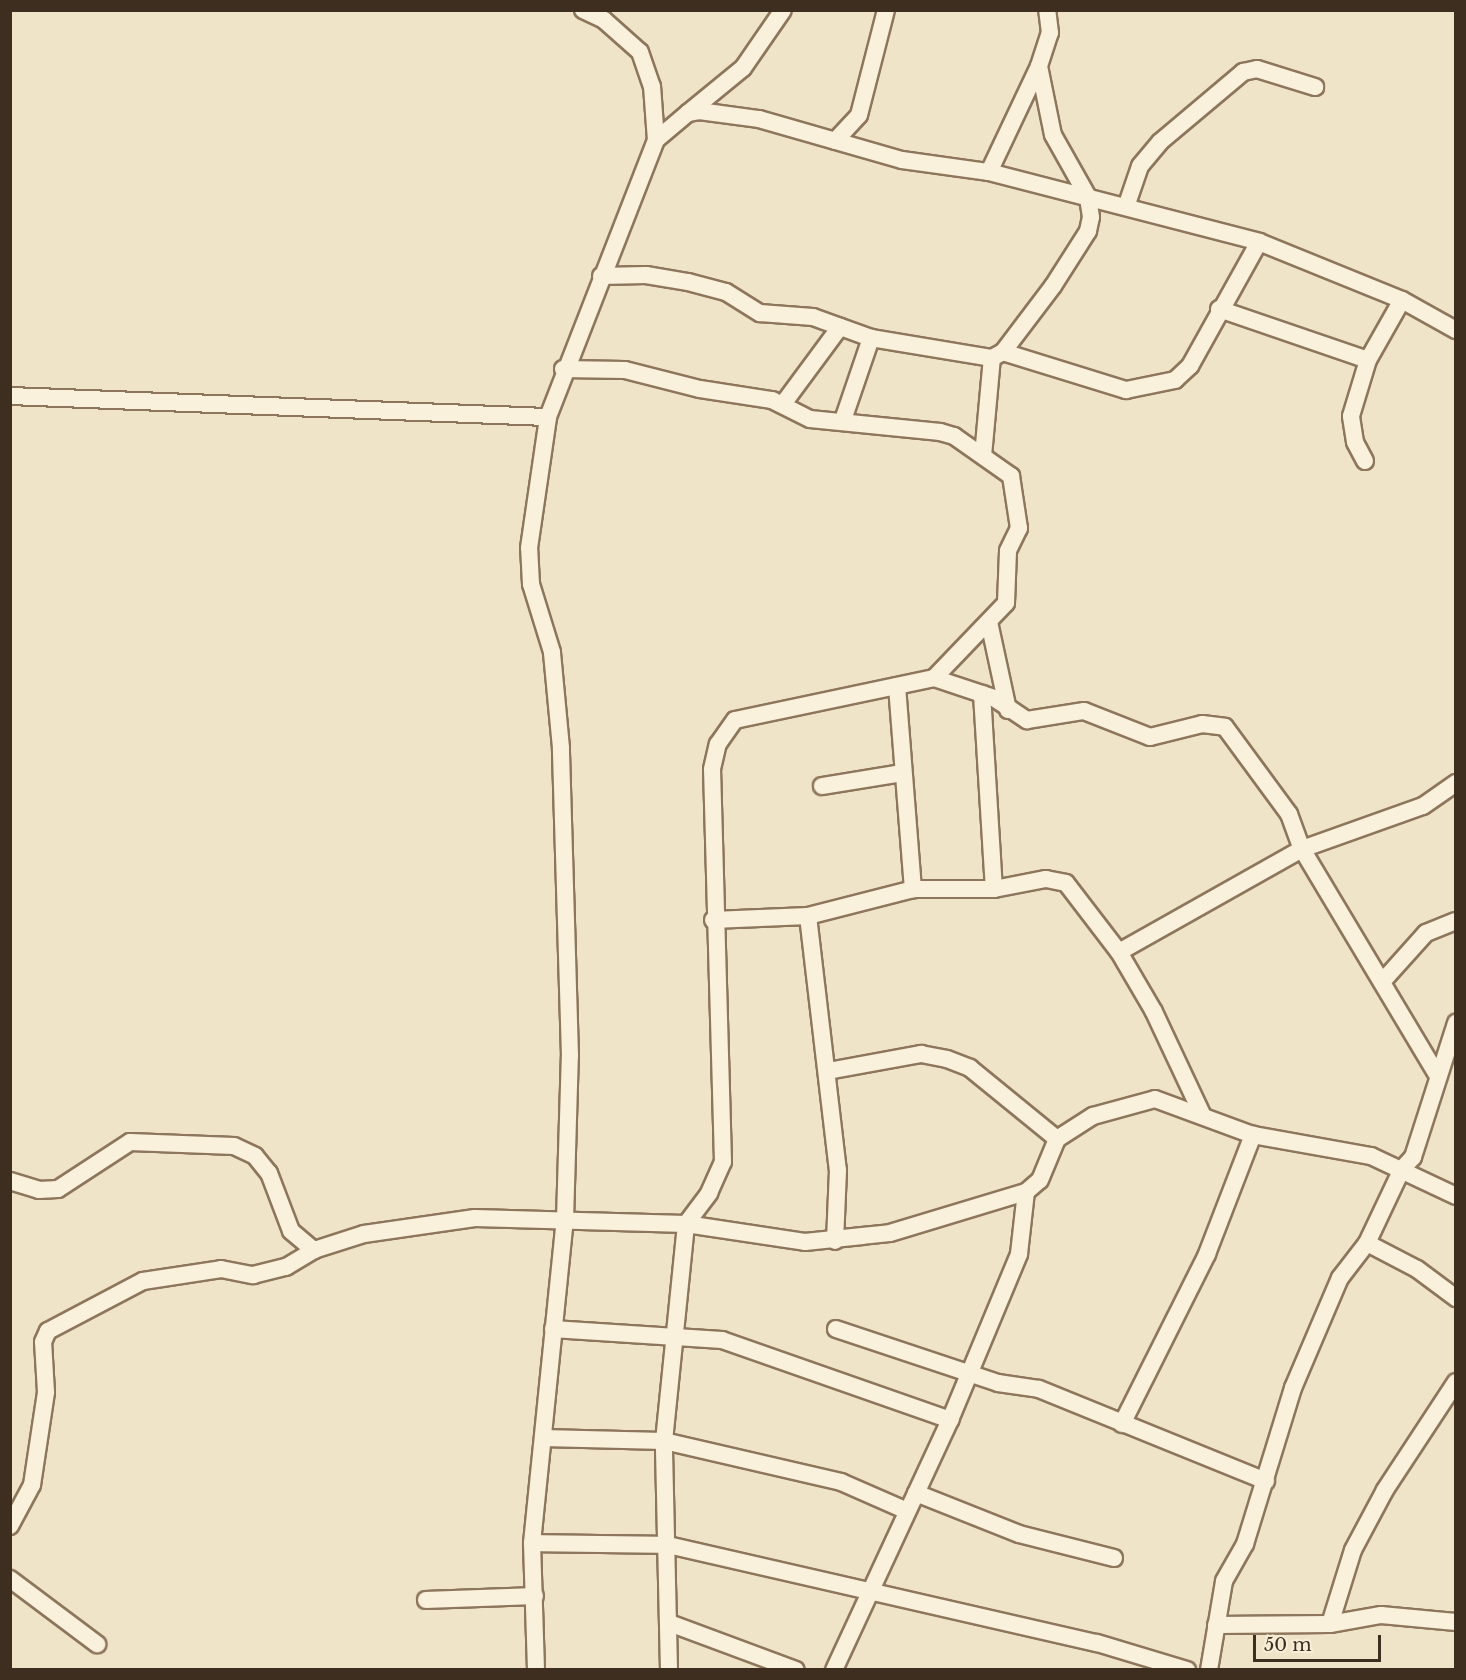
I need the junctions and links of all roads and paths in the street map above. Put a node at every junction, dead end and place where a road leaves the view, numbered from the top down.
1 (583, 10) edge
2 (783, 10) edge
3 (886, 10) edge
4 (1047, 10) edge
5 (1039, 66) junction
6 (1315, 87) dead end
7 (688, 113) junction
8 (656, 140) junction
9 (835, 141) junction
10 (989, 172) junction
11 (1088, 197) junction
12 (1125, 207) junction
13 (1259, 242) junction
14 (601, 276) junction
15 (1402, 300) junction
16 (1219, 309) junction
17 (840, 327) junction
18 (1455, 330) edge
19 (871, 338) junction
20 (998, 355) junction
21 (1368, 360) junction
22 (563, 369) junction
23 (10, 396) edge
24 (783, 404) junction
25 (548, 417) junction
26 (843, 420) junction
27 (983, 456) junction
28 (1365, 461) dead end
29 (989, 622) junction
30 (933, 678) junction
31 (897, 686) junction
32 (982, 694) junction
33 (1008, 710) junction
34 (902, 773) junction
35 (1455, 783) edge
36 (822, 786) dead end
37 (1302, 849) junction
38 (913, 889) junction
39 (994, 890) junction
40 (808, 916) junction
41 (713, 920) junction
42 (1455, 921) edge
43 (1119, 952) junction
44 (1382, 982) junction
45 (1455, 1023) edge
46 (828, 1071) junction
47 (1437, 1075) junction
48 (1203, 1116) junction
49 (1253, 1135) junction
50 (1057, 1139) junction
51 (1402, 1169) junction
52 (10, 1181) edge
53 (1026, 1192) junction
54 (1455, 1196) edge
55 (565, 1220) junction
56 (686, 1224) junction
57 (835, 1241) junction
58 (1367, 1243) junction
59 (314, 1250) junction
60 (1455, 1298) edge
61 (553, 1329) junction
62 (836, 1329) dead end
63 (676, 1334) junction
64 (971, 1373) junction
65 (1455, 1382) edge
66 (950, 1419) junction
67 (1122, 1424) junction
68 (543, 1438) junction
69 (664, 1442) junction
70 (1266, 1481) junction
71 (916, 1493) junction
72 (907, 1511) junction
73 (10, 1526) edge
74 (532, 1543) junction
75 (668, 1545) junction
76 (1114, 1558) dead end
77 (10, 1579) edge
78 (869, 1590) junction
79 (536, 1596) junction
80 (426, 1600) dead end
81 (1455, 1622) edge
82 (672, 1624) junction
83 (1330, 1624) junction
84 (1216, 1625) junction
85 (97, 1644) dead end
86 (1186, 1669) edge
87 (536, 1670) edge
88 (669, 1670) edge
89 (796, 1670) edge
90 (834, 1670) edge
91 (1209, 1670) edge

1 - 8 street
2 - 7 street
3 - 9 street
4 - 5 street
5 - 10 street
5 - 11 street
6 - 12 street
7 - 8 street
7 - 9 street
8 - 14 street
9 - 10 street
10 - 11 street
11 - 12 street
11 - 20 street
12 - 13 street
13 - 15 street
13 - 16 street
14 - 17 street
14 - 22 street
15 - 18 street
15 - 21 street
16 - 20 street
16 - 21 street
17 - 19 street
17 - 24 street
19 - 20 street
19 - 26 street
20 - 27 street
21 - 28 street
22 - 24 street
22 - 25 street
23 - 25 street
24 - 26 street
25 - 55 street
26 - 27 street
27 - 29 street
29 - 30 street
29 - 33 street
30 - 31 street
30 - 32 street
31 - 34 street
31 - 41 street
32 - 33 street
32 - 39 street
33 - 37 street
34 - 36 street
34 - 38 street
35 - 37 street
37 - 43 street
37 - 44 street
38 - 39 street
38 - 40 street
39 - 43 street
40 - 41 street
40 - 46 street
41 - 56 street
42 - 44 street
43 - 48 street
44 - 47 street
45 - 47 street
46 - 50 street
46 - 57 street
47 - 51 street
48 - 49 street
48 - 50 street
49 - 51 street
49 - 67 street
50 - 53 street
51 - 54 street
51 - 58 street
52 - 59 street
53 - 57 street
53 - 64 street
55 - 56 street
55 - 59 street
55 - 61 street
56 - 57 street
56 - 63 street
58 - 60 street
58 - 70 street
59 - 73 street
61 - 63 street
61 - 68 street
62 - 64 street
63 - 66 street
63 - 69 street
64 - 66 street
64 - 67 street
65 - 83 street
66 - 71 street
67 - 70 street
68 - 69 street
68 - 74 street
69 - 72 street
69 - 75 street
70 - 84 street
71 - 72 street
71 - 76 street
72 - 78 street
74 - 75 street
74 - 79 street
75 - 78 street
75 - 82 street
77 - 85 street
78 - 86 street
78 - 90 street
79 - 80 street
79 - 87 street
81 - 83 street
82 - 88 street
82 - 89 street
83 - 84 street
84 - 91 street

